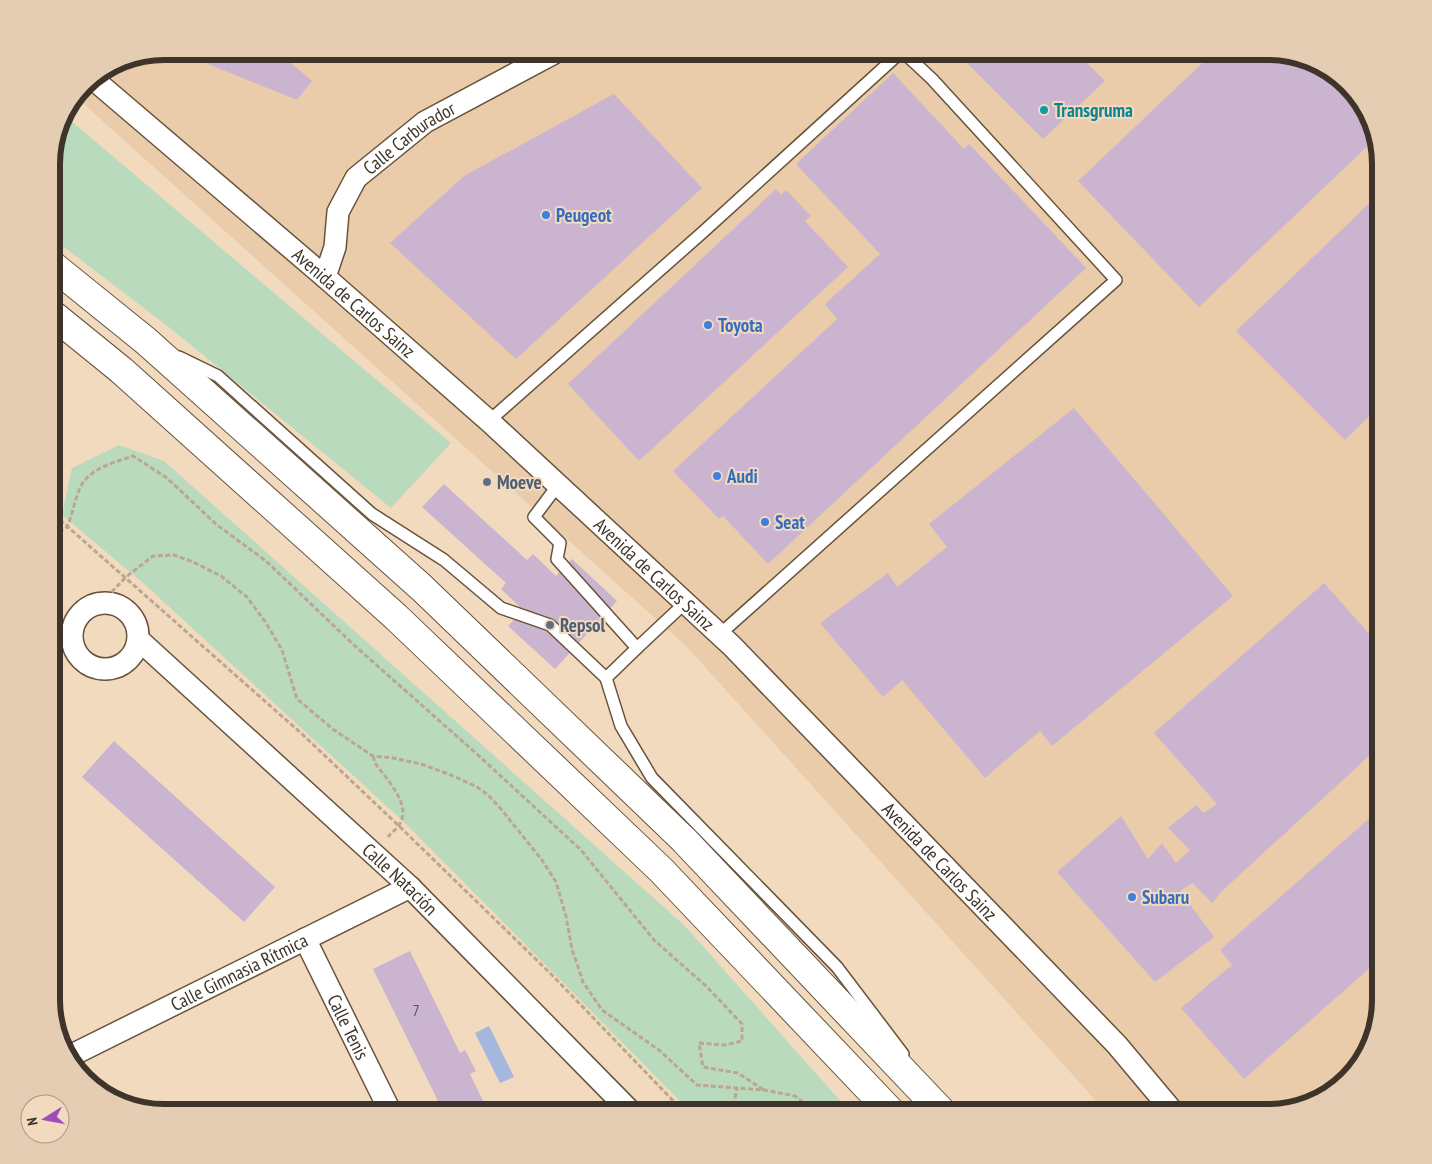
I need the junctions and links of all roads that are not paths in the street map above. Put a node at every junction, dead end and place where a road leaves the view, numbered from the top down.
1 (541, 60) edge
2 (892, 60) edge
3 (912, 60) edge
4 (99, 84) edge
5 (60, 271) edge
6 (325, 277) junction
7 (60, 320) edge
8 (146, 341) junction
9 (489, 421) junction
10 (558, 485) junction
11 (685, 604) junction
12 (719, 634) junction
13 (136, 646) junction
14 (637, 648) junction
15 (606, 678) junction
16 (410, 887) junction
17 (305, 939) junction
18 (75, 1053) edge
19 (387, 1104) edge
20 (623, 1104) edge
21 (883, 1104) edge
22 (934, 1104) edge
23 (941, 1104) edge
24 (1167, 1104) edge

1 - 6 street, Calle Carburador
2 - 9 lane
3 - 12 lane
4 - 6 street, Avenida de Carlos Sainz
5 - 8 highway
6 - 9 street, Avenida de Carlos Sainz
7 - 21 highway
8 - 15 lane
8 - 22 highway
9 - 10 street, Avenida de Carlos Sainz
10 - 11 street, Avenida de Carlos Sainz
10 - 14 lane
11 - 12 street, Avenida de Carlos Sainz
11 - 14 lane
12 - 24 street, Avenida de Carlos Sainz
13 - 13 street
13 - 16 street, Calle Natación
14 - 15 lane
15 - 23 lane
16 - 17 street, Calle Gimnasia Rítmica
16 - 20 street, Calle Natación
17 - 18 street, Calle Gimnasia Rítmica
17 - 19 street, Calle Tenis

